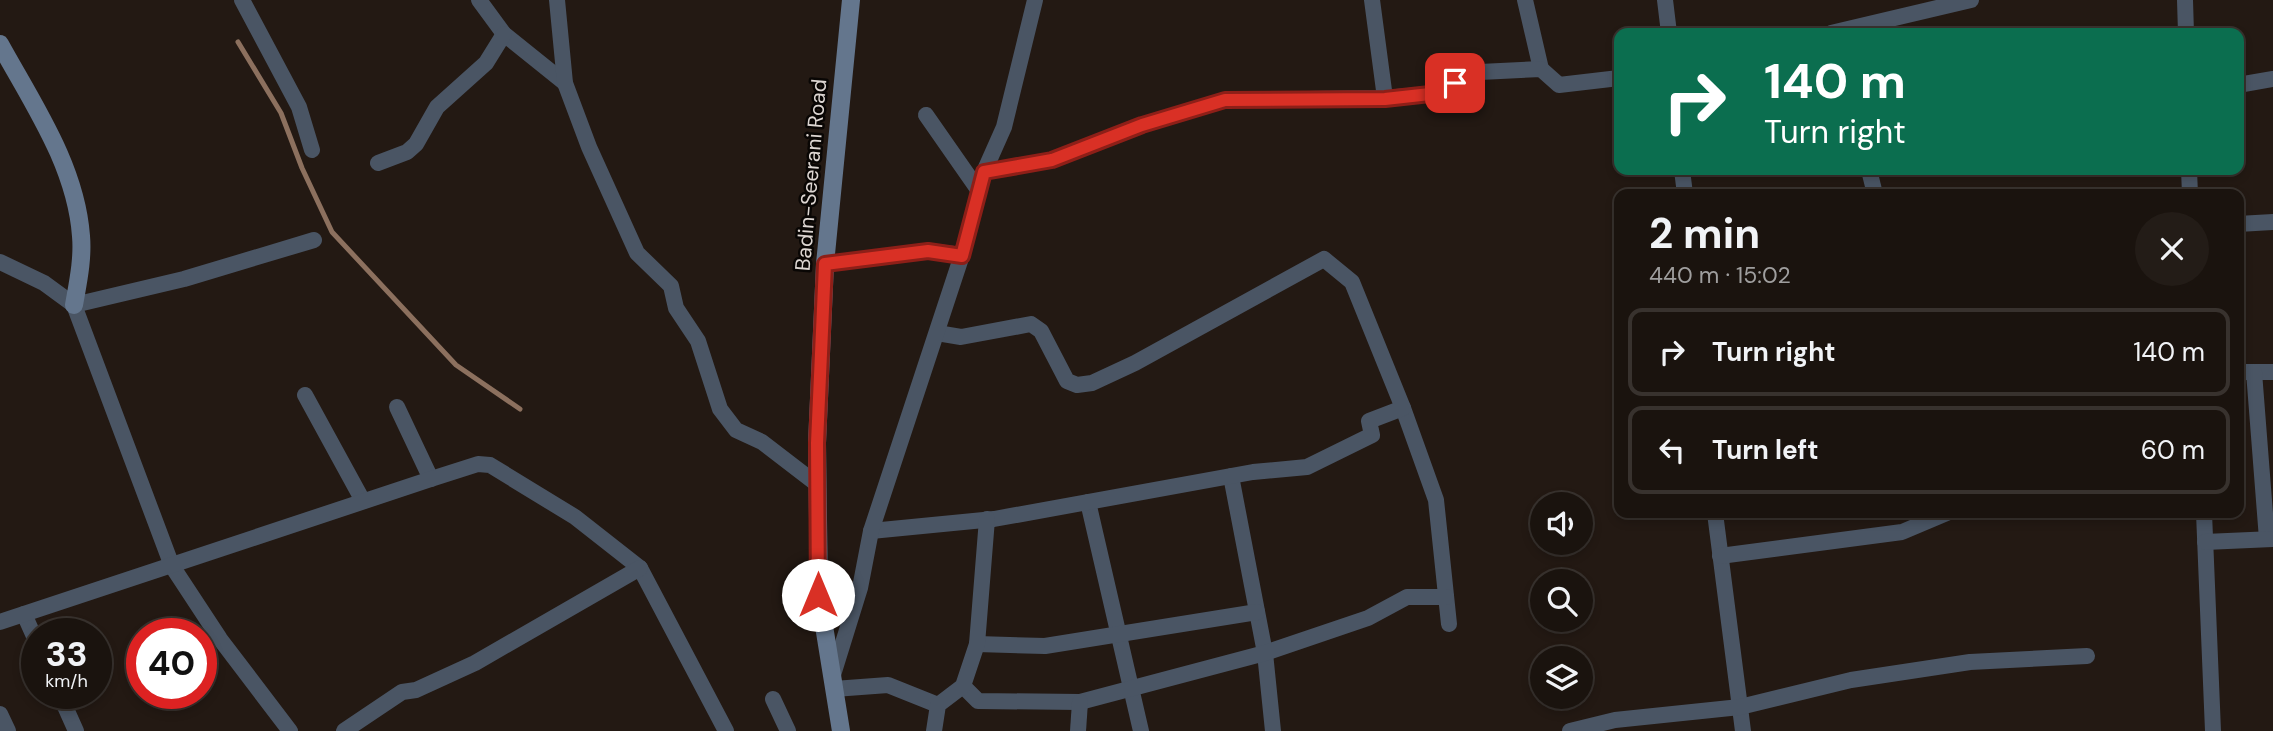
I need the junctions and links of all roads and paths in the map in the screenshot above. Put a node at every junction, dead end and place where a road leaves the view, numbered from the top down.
1 (242, 0) edge
2 (479, 0) edge
3 (557, 0) edge
4 (850, 0) edge
5 (1035, 0) edge
6 (1372, 0) edge
7 (1525, 0) edge
8 (1665, 0) edge
9 (1971, 0) edge
10 (2185, 0) edge
11 (1668, 28) edge
12 (1854, 28) edge
13 (2186, 28) edge
14 (504, 34) junction
15 (0, 44) edge
16 (1541, 69) junction
17 (1614, 79) edge
18 (2273, 79) edge
19 (565, 83) junction
20 (2244, 84) edge
21 (1385, 99) junction
22 (926, 115) dead end
23 (312, 150) dead end
24 (378, 163) dead end
25 (984, 172) junction
26 (979, 191) junction
27 (2273, 222) edge
28 (2244, 224) edge
29 (314, 240) dead end
30 (962, 256) junction
31 (0, 262) edge
32 (825, 264) junction
33 (74, 305) junction
34 (937, 333) junction
35 (2246, 372) edge
36 (2273, 372) edge
37 (305, 395) dead end
38 (397, 407) dead end
39 (1403, 408) junction
40 (2266, 431) edge
41 (1231, 476) junction
42 (431, 479) junction
43 (818, 485) junction
44 (363, 500) junction
45 (1088, 502) junction
46 (1716, 518) edge
47 (1935, 518) edge
48 (2204, 518) edge
49 (987, 519) junction
50 (872, 531) junction
51 (2270, 539) edge
52 (2205, 542) junction
53 (1720, 555) junction
54 (172, 566) junction
55 (639, 568) junction
56 (1446, 597) junction
57 (1257, 612) junction
58 (24, 614) junction
59 (26, 618) edge
60 (0, 622) edge
61 (1449, 624) dead end
62 (1118, 634) junction
63 (977, 644) junction
64 (1265, 653) junction
65 (2087, 656) dead end
66 (834, 682) junction
67 (963, 686) junction
68 (1131, 689) junction
69 (773, 699) dead end
70 (1080, 702) junction
71 (938, 705) junction
72 (1740, 707) junction
73 (66, 709) edge
74 (0, 714) edge
75 (1599, 728) edge
76 (8, 731) edge
77 (76, 731) edge
78 (290, 731) edge
79 (344, 731) edge
80 (726, 731) edge
81 (788, 731) edge
82 (841, 731) edge
83 (934, 731) edge
84 (1078, 731) edge
85 (1141, 731) edge
86 (1273, 731) edge
87 (1570, 731) edge
88 (1743, 731) edge
89 (2213, 731) edge

1 - 23 street
2 - 14 street
3 - 19 street
4 - 32 street, Badin-Seerani Road
5 - 25 street
6 - 21 street
7 - 16 street
8 - 11 street
9 - 12 street
10 - 13 street
14 - 19 street
14 - 24 street
15 - 33 street
16 - 17 street
16 - 21 street
18 - 20 street
19 - 43 street
21 - 25 street
22 - 26 street
25 - 26 street
26 - 30 street
27 - 28 street
29 - 33 street
30 - 32 street
30 - 34 street
31 - 33 street
32 - 43 street, Badin-Seerani Road
33 - 54 street
34 - 39 street
34 - 50 street
35 - 36 street
35 - 40 street
37 - 44 street
38 - 42 street
39 - 41 street
39 - 56 street
40 - 51 street
41 - 45 street
41 - 57 street
42 - 44 street
42 - 55 street
43 - 66 street, Badin-Seerani Road
44 - 54 street
45 - 49 street
45 - 62 street
46 - 53 street
47 - 53 street
48 - 52 street
49 - 50 street
49 - 63 street
50 - 66 street
51 - 52 street
52 - 89 street
53 - 72 street
54 - 58 street
54 - 78 street
55 - 79 street
55 - 80 street
56 - 61 street
56 - 64 street
57 - 62 street
57 - 64 street
58 - 59 street
58 - 60 street
62 - 63 street
62 - 68 street
63 - 67 street
64 - 68 street
64 - 86 street
65 - 72 street
66 - 71 street
66 - 82 street, Badin-Seerani Road
67 - 70 street
67 - 71 street
68 - 70 street
68 - 85 street
69 - 81 street
70 - 84 street
71 - 83 street
72 - 75 street
72 - 88 street
73 - 77 street
74 - 76 street
75 - 87 street

